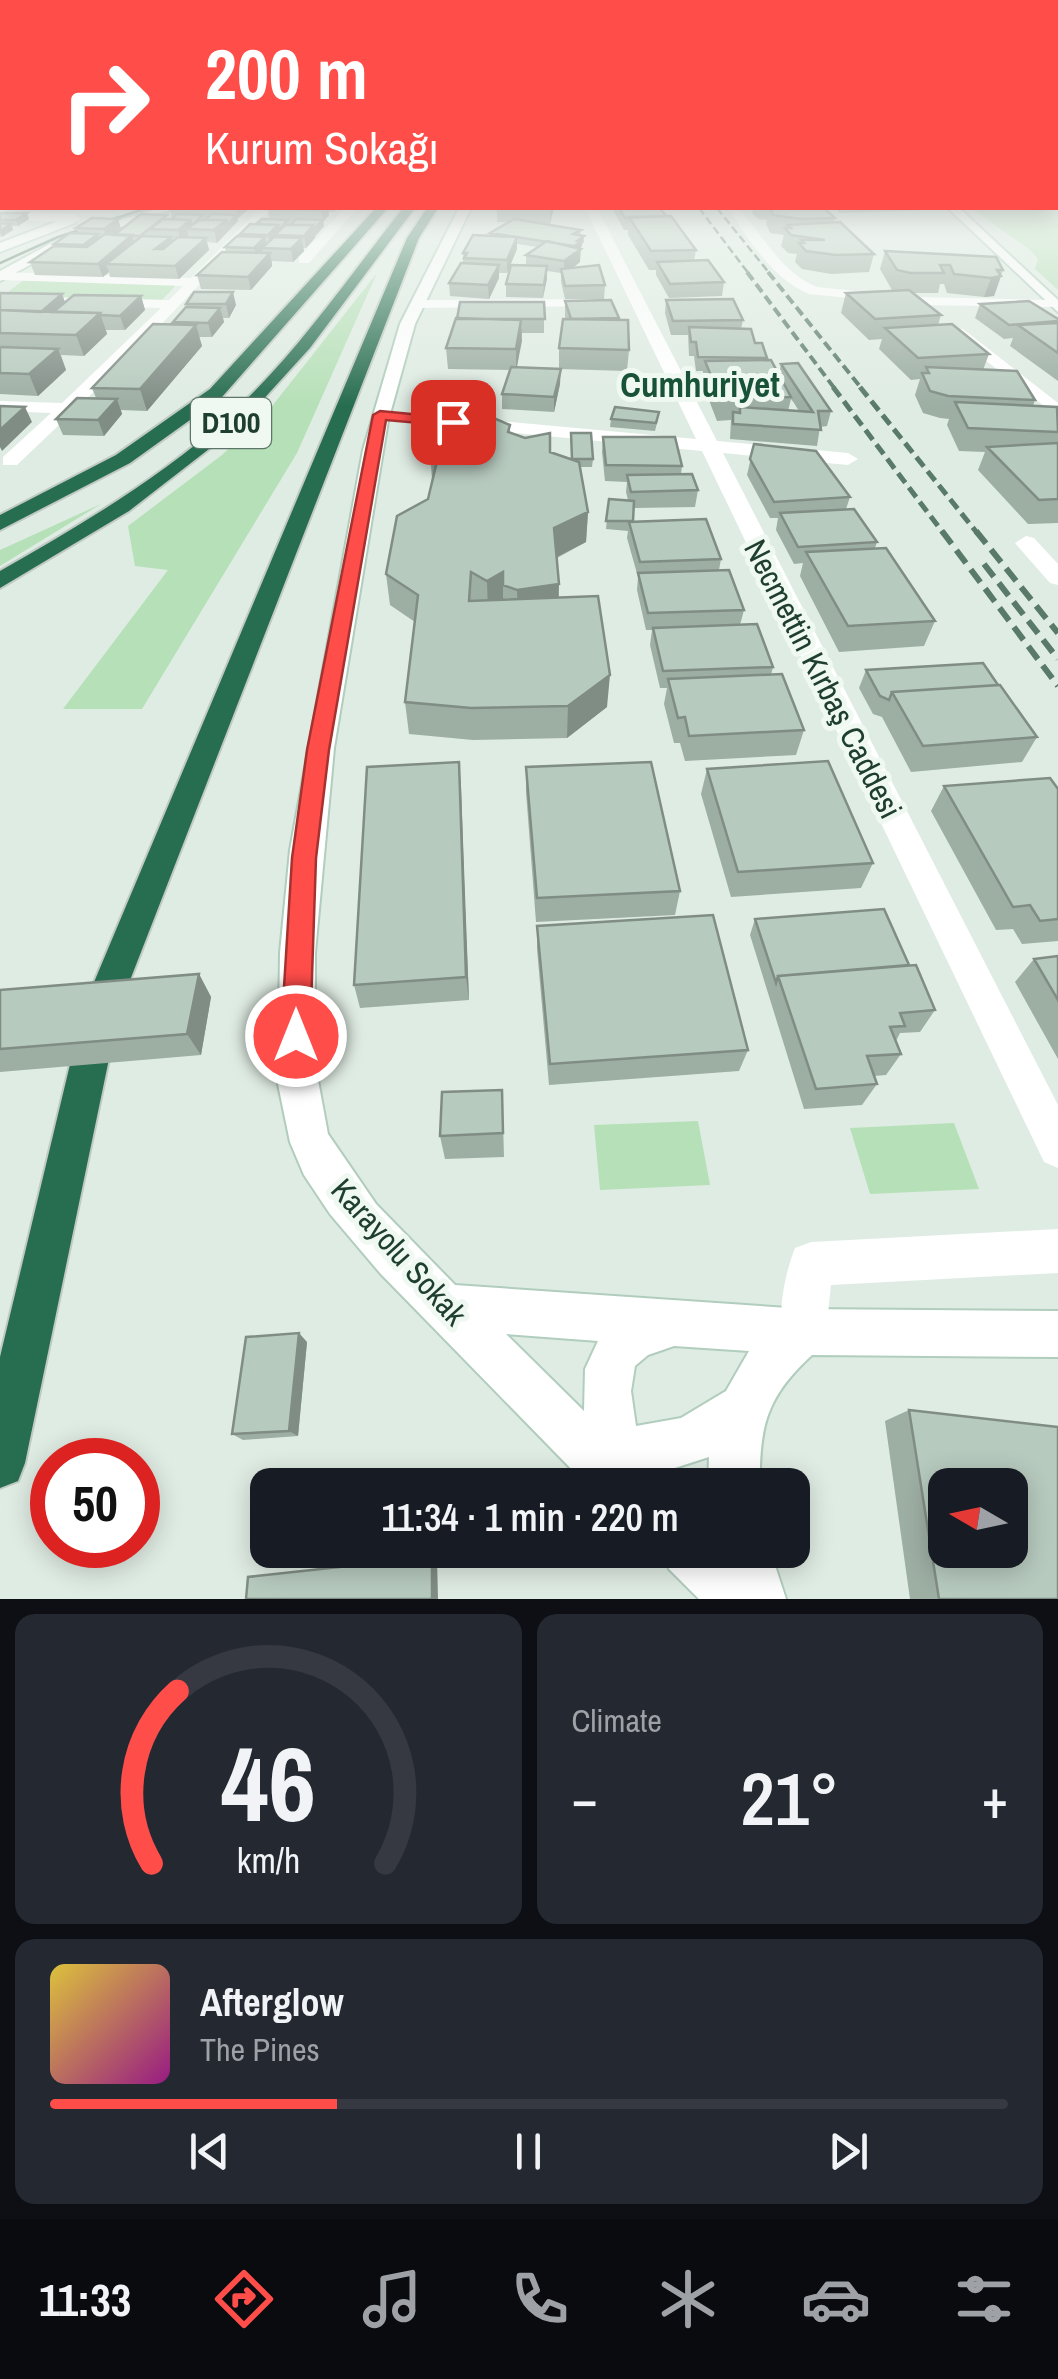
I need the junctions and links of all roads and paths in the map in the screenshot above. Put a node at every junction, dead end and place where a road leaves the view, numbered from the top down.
1 (36, 257) edge
2 (218, 257) edge
3 (307, 257) edge
4 (331, 257) edge
5 (336, 257) edge
6 (372, 257) edge
7 (404, 257) edge
8 (441, 257) edge
9 (617, 257) edge
10 (775, 257) edge
11 (1004, 257) edge
12 (304, 260) edge
13 (1, 276) edge
14 (194, 282) junction
15 (0, 300) edge
16 (916, 300) junction
17 (640, 303) junction
18 (174, 304) junction
19 (417, 304) junction
20 (1056, 306) edge
21 (0, 406) edge
22 (66, 408) junction
23 (1058, 412) edge
24 (380, 415) junction
25 (706, 445) junction
26 (848, 459) dead end
27 (3, 462) edge
28 (0, 508) edge
29 (0, 524) edge
30 (1058, 542) edge
31 (1058, 578) edge
32 (0, 581) edge
33 (1058, 1148) edge
34 (1058, 1250) edge
35 (445, 1306) junction
36 (690, 1324) junction
37 (803, 1332) junction
38 (1041, 1333) edge
39 (740, 1410) junction
40 (0, 1463) edge
41 (611, 1465) edge
42 (733, 1468) edge
43 (706, 1568) edge
44 (749, 1568) edge
45 (737, 1599) edge
46 (759, 1599) edge

1 - 13 street
2 - 14 street
3 - 12 street
4 - 28 highway, D100
5 - 29 highway
6 - 32 highway, D100
7 - 40 highway
8 - 19 street, Karayolu Sokak
9 - 17 street, Necmettin Kırbaş Caddesi
10 - 16 street
11 - 20 street
13 - 14 street
14 - 18 street
15 - 18 street
16 - 20 street
16 - 23 street
17 - 19 street
17 - 25 street, Necmettin Kırbaş Caddesi
18 - 22 street
19 - 24 street, Karayolu Sokak
21 - 22 street
22 - 27 street
24 - 25 street
24 - 35 street, Karayolu Sokak
25 - 26 street
25 - 33 street, Necmettin Kırbaş Caddesi
30 - 31 street
34 - 37 street
35 - 36 street
35 - 41 street, Karayolu Sokak
36 - 37 street
36 - 41 street
37 - 38 street
37 - 39 street
39 - 41 street
39 - 42 street
43 - 45 street
44 - 46 street

